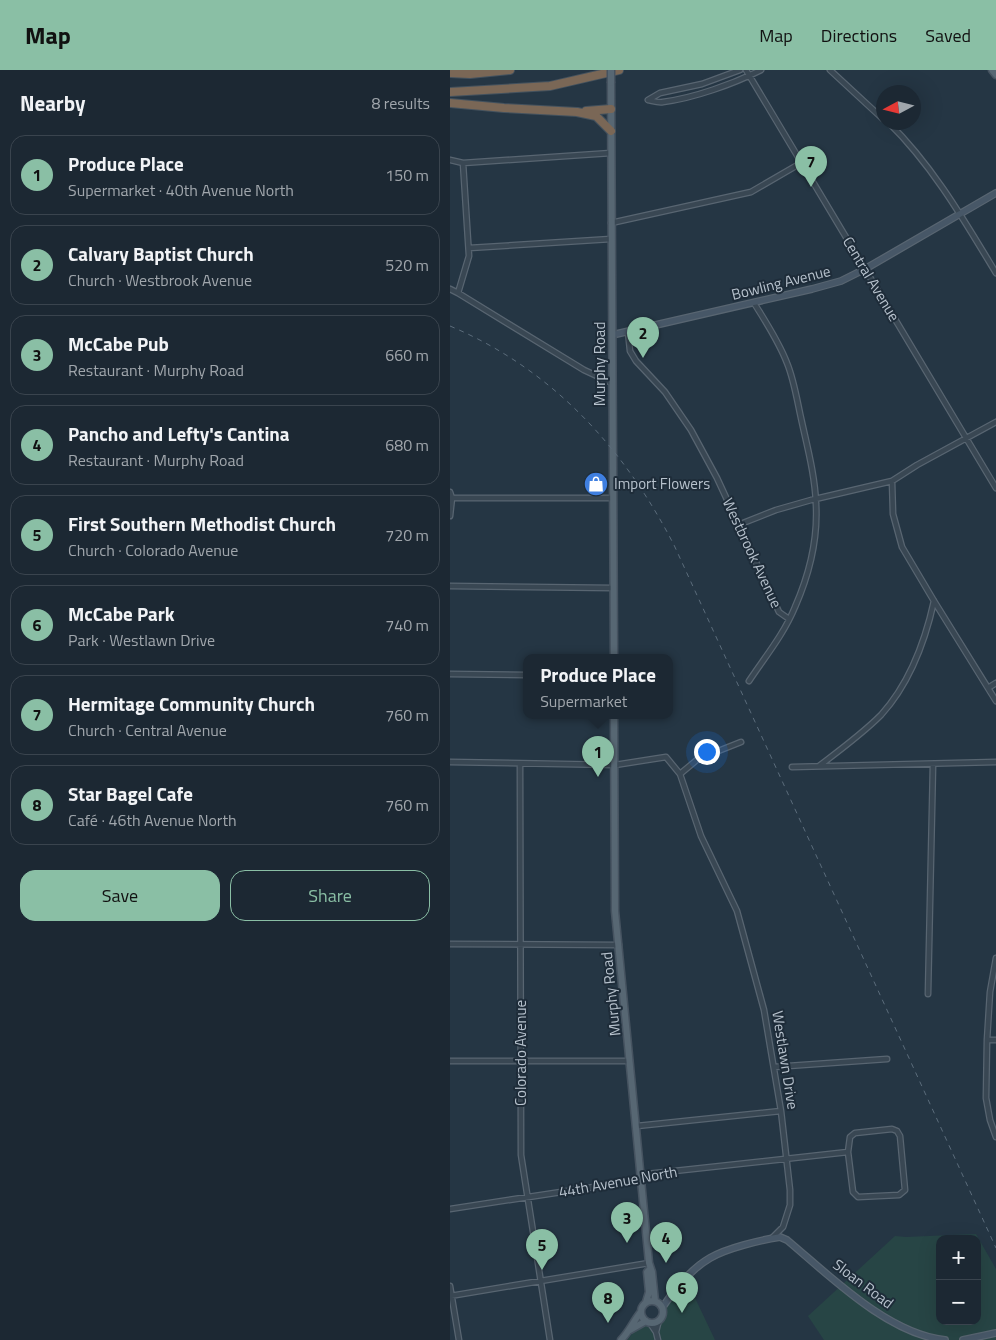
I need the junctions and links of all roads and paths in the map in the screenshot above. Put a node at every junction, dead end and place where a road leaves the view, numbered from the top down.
1 (510, 70) edge
2 (611, 70) edge
3 (620, 70) edge
4 (740, 70) edge
5 (746, 70) edge
6 (761, 70) edge
7 (830, 70) edge
8 (992, 70) edge
9 (450, 73) edge
10 (996, 75) edge
11 (750, 76) junction
12 (450, 92) edge
13 (450, 103) edge
14 (611, 109) junction
15 (577, 112) junction
16 (876, 112) edge
17 (896, 130) edge
18 (611, 131) junction
19 (611, 153) junction
20 (450, 160) edge
21 (463, 163) junction
22 (801, 163) junction
23 (996, 192) edge
24 (961, 214) junction
25 (611, 223) junction
26 (612, 238) junction
27 (469, 248) junction
28 (865, 270) junction
29 (996, 273) edge
30 (450, 290) edge
31 (458, 293) junction
32 (754, 303) junction
33 (628, 332) junction
34 (612, 335) junction
35 (612, 383) junction
36 (996, 422) edge
37 (966, 439) junction
38 (892, 482) junction
39 (996, 488) edge
40 (450, 492) edge
41 (451, 498) edge
42 (613, 498) junction
43 (816, 498) junction
44 (450, 516) edge
45 (738, 525) junction
46 (450, 586) edge
47 (614, 588) junction
48 (934, 601) junction
49 (789, 619) junction
50 (614, 654) edge
51 (450, 674) edge
52 (523, 674) edge
53 (749, 681) dead end
54 (996, 683) edge
55 (988, 688) junction
56 (996, 701) edge
57 (614, 719) edge
58 (741, 742) dead end
59 (450, 762) edge
60 (996, 762) edge
61 (520, 764) junction
62 (933, 764) junction
63 (614, 766) junction
64 (819, 766) junction
65 (792, 767) dead end
66 (680, 774) junction
67 (450, 944) edge
68 (618, 944) junction
69 (521, 945) junction
70 (996, 958) edge
71 (928, 994) dead end
72 (987, 1040) junction
73 (996, 1040) edge
74 (888, 1059) dead end
75 (450, 1061) edge
76 (521, 1061) junction
77 (630, 1061) junction
78 (774, 1067) junction
79 (781, 1111) junction
80 (637, 1126) junction
81 (996, 1137) edge
82 (848, 1152) junction
83 (787, 1157) junction
84 (641, 1176) junction
85 (527, 1197) junction
86 (450, 1209) edge
87 (772, 1238) junction
88 (650, 1266) junction
89 (541, 1282) junction
90 (450, 1286) edge
91 (451, 1296) edge
92 (670, 1296) junction
93 (646, 1302) junction
94 (656, 1302) junction
95 (662, 1308) junction
96 (640, 1313) junction
97 (659, 1320) junction
98 (648, 1322) junction
99 (630, 1330) junction
100 (656, 1332) junction
101 (996, 1333) edge
102 (459, 1340) edge
103 (550, 1340) edge
104 (621, 1340) edge
105 (658, 1340) edge
106 (945, 1340) edge
107 (963, 1340) edge

1 - 9 highway
2 - 14 main road, Murphy Road, bridge
3 - 12 highway
4 - 11 street
5 - 11 street, Central Avenue
6 - 11 street
7 - 16 street
8 - 10 main road
11 - 22 street, Central Avenue
13 - 15 highway
14 - 15 highway
14 - 18 main road, Murphy Road
15 - 18 highway
17 - 24 street
18 - 19 main road, Murphy Road
19 - 21 street
19 - 25 main road, Murphy Road
20 - 21 street
21 - 27 street
22 - 25 street
22 - 28 street, Central Avenue
23 - 24 street, Bowling Avenue
24 - 28 street, Bowling Avenue
24 - 29 street
25 - 26 main road, Murphy Road
26 - 27 street
26 - 34 main road, Murphy Road
27 - 31 street
28 - 32 street, Bowling Avenue
28 - 37 street, Central Avenue
30 - 31 street
31 - 35 street
32 - 33 street, Bowling Avenue
32 - 43 street
33 - 34 street, Bowling Avenue
33 - 45 street, Westbrook Avenue
34 - 35 main road, Murphy Road
35 - 42 main road, Murphy Road
36 - 37 street
37 - 38 street
37 - 39 street, Central Avenue
38 - 43 street
38 - 48 street
40 - 41 street
41 - 42 street
41 - 44 street
42 - 47 main road, Murphy Road
43 - 45 street
43 - 49 street
45 - 49 street, Westbrook Avenue
46 - 47 street
47 - 50 main road, Murphy Road
48 - 55 street
48 - 64 street
49 - 53 street
51 - 52 street
54 - 55 street
55 - 56 street
57 - 63 main road, Murphy Road
58 - 66 street
59 - 61 street
60 - 62 street
61 - 63 street
61 - 69 street, Colorado Avenue
62 - 64 street
62 - 71 street
63 - 66 street
63 - 68 main road, Murphy Road
64 - 65 street
66 - 78 street, Westlawn Drive
67 - 69 street
68 - 69 street
68 - 77 main road, Murphy Road
69 - 76 street, Colorado Avenue
70 - 72 street
72 - 73 street
72 - 81 street
74 - 78 street
75 - 76 street
76 - 77 street
76 - 85 street, Colorado Avenue
77 - 80 main road, Murphy Road
78 - 79 street, Westlawn Drive
79 - 80 street
79 - 83 street, Westlawn Drive
80 - 84 main road, Murphy Road
82 - 82 street
82 - 83 street, 44th Avenue North
83 - 84 street, 44th Avenue North
83 - 87 street, Westlawn Drive
84 - 85 street, 44th Avenue North
84 - 88 main road, Murphy Road
85 - 86 street, 44th Avenue North
85 - 89 street, Colorado Avenue
87 - 92 street
87 - 106 street, Sloan Road
88 - 89 street
88 - 93 main road, Murphy Road
88 - 94 main road, Murphy Road
89 - 91 street
89 - 103 street, Colorado Avenue
90 - 91 street
91 - 102 street
92 - 94 street
92 - 95 street
93 - 94 main road
93 - 96 main road
94 - 95 main road
95 - 97 main road
96 - 98 main road
96 - 99 main road
97 - 98 main road
97 - 100 street
98 - 99 main road
98 - 100 street
99 - 104 main road
100 - 105 street
101 - 107 street

